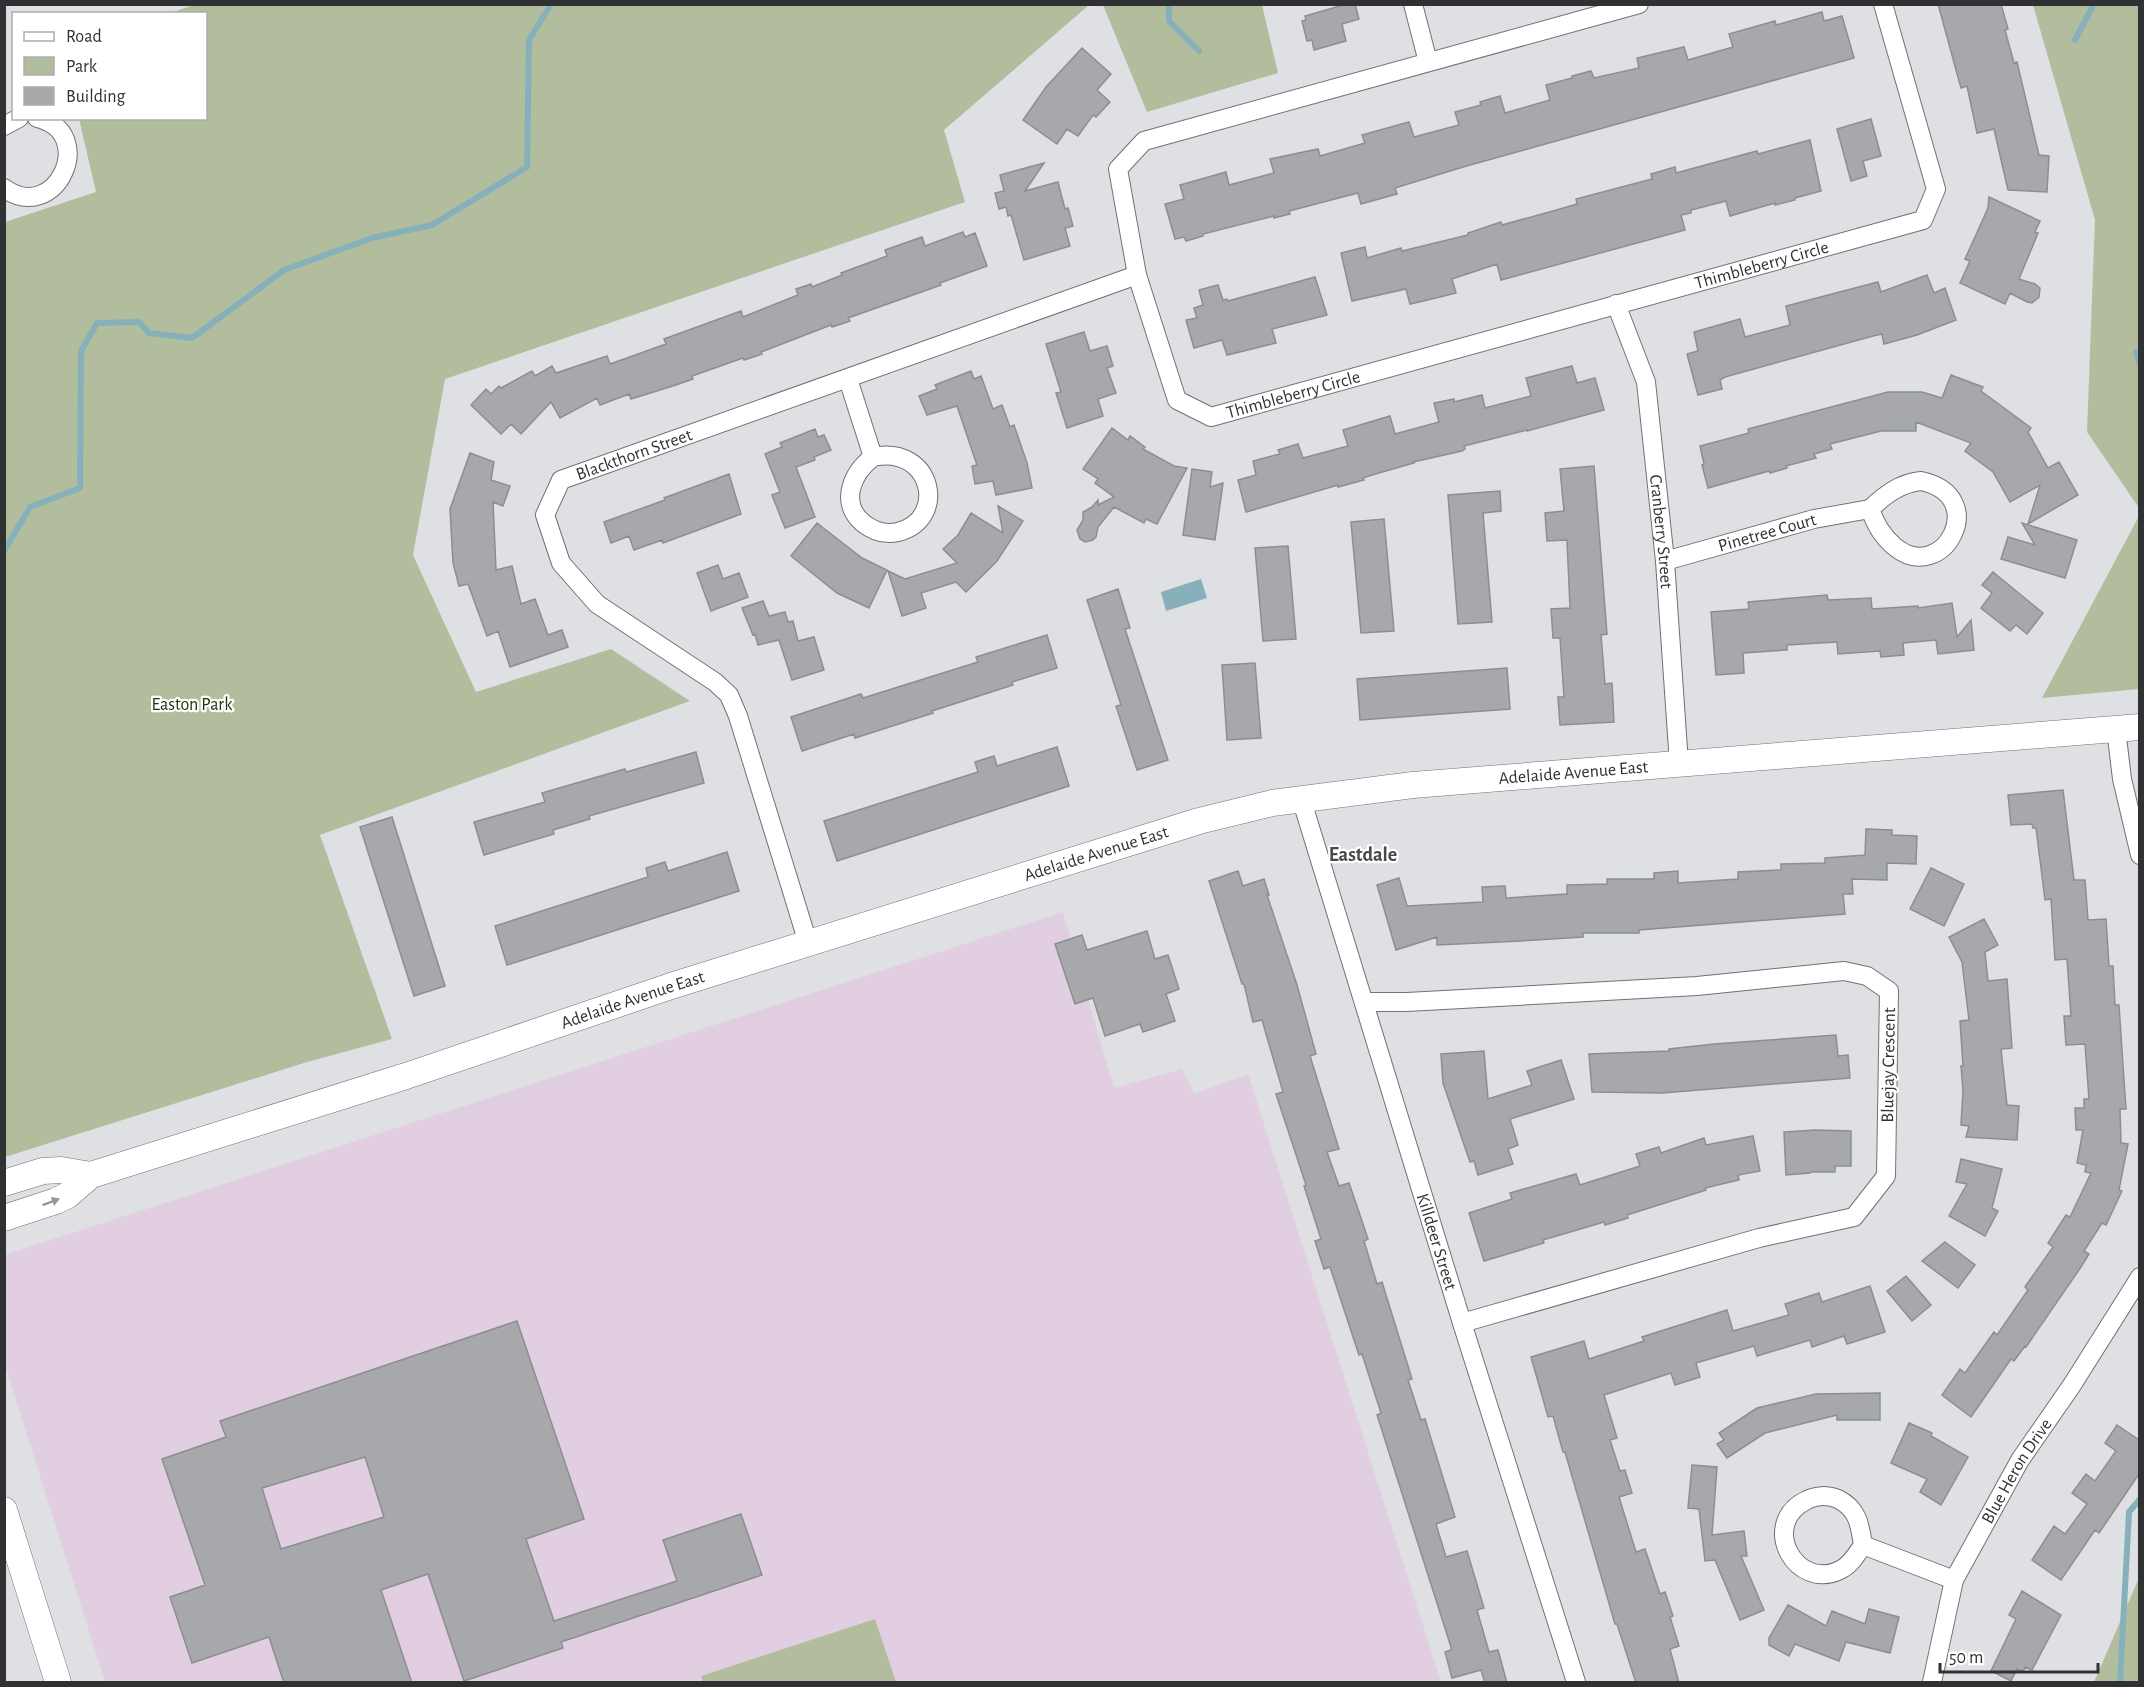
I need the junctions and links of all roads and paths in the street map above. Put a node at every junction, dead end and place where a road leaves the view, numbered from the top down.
1 (1413, 4) edge
2 (1639, 4) edge
3 (1882, 4) edge
4 (1428, 62) junction
5 (41, 120) edge
6 (4, 188) edge
7 (1137, 276) junction
8 (1616, 304) junction
9 (848, 380) junction
10 (873, 457) junction
11 (1870, 509) junction
12 (1665, 561) junction
13 (2128, 728) edge
14 (1679, 764) junction
15 (1301, 798) junction
16 (2139, 855) edge
17 (808, 943) junction
18 (1364, 1002) junction
19 (91, 1175) junction
20 (4, 1183) edge
21 (4, 1218) edge
22 (2139, 1277) edge
23 (1462, 1323) junction
24 (4, 1510) edge
25 (1863, 1545) junction
26 (1954, 1580) junction
27 (58, 1683) edge
28 (1576, 1683) edge
29 (1932, 1683) edge

1 - 4 street
2 - 4 street, Thimbleberry Circle
3 - 8 street, Thimbleberry Circle
4 - 7 street, Thimbleberry Circle
5 - 6 street
7 - 8 street, Thimbleberry Circle
7 - 9 street, Blackthorn Street
8 - 12 street, Cranberry Street
9 - 10 street
9 - 17 street, Blackthorn Street
10 - 10 street
11 - 11 street, Pinetree Court
11 - 12 street, Pinetree Court
12 - 14 street, Cranberry Street
13 - 14 main road, Adelaide Avenue East
13 - 16 street
14 - 15 main road, Adelaide Avenue East
15 - 17 main road, Adelaide Avenue East
15 - 18 street, Killdeer Street
17 - 19 main road, Adelaide Avenue East
18 - 23 street, Killdeer Street
18 - 23 street, Bluejay Crescent
19 - 20 main road, Adelaide Avenue East
21 -> 19 main road, Adelaide Avenue East
22 - 26 street, Blue Heron Drive
23 - 28 street, Killdeer Street
24 - 27 main road
25 - 25 street
25 - 26 street
26 - 29 street, Blue Heron Drive

